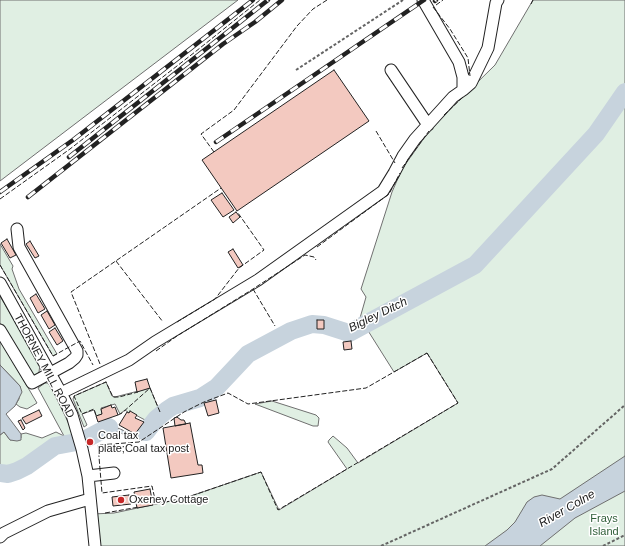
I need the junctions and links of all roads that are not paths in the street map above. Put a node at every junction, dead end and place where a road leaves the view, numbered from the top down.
1 (423, 0) edge
2 (498, 0) edge
3 (391, 70) dead end
4 (463, 90) junction
5 (428, 125) junction
6 (17, 229) dead end
7 (0, 283) edge
8 (0, 330) edge
9 (50, 373) junction
10 (61, 393) junction
11 (114, 472) dead end
12 (88, 476) junction
13 (90, 499) junction
14 (0, 537) edge
15 (95, 546) edge

1 - 4 street
2 - 4 street
3 - 5 street
4 - 5 street
5 - 10 street
6 - 9 street
7 - 9 street, THORNEY MILL ROAD
8 - 9 street
9 - 10 street, THORNEY MILL ROAD
10 - 12 street, THORNEY MILL ROAD
11 - 12 street
12 - 13 street, THORNEY MILL ROAD
13 - 14 street
13 - 15 street, THORNEY MILL ROAD

